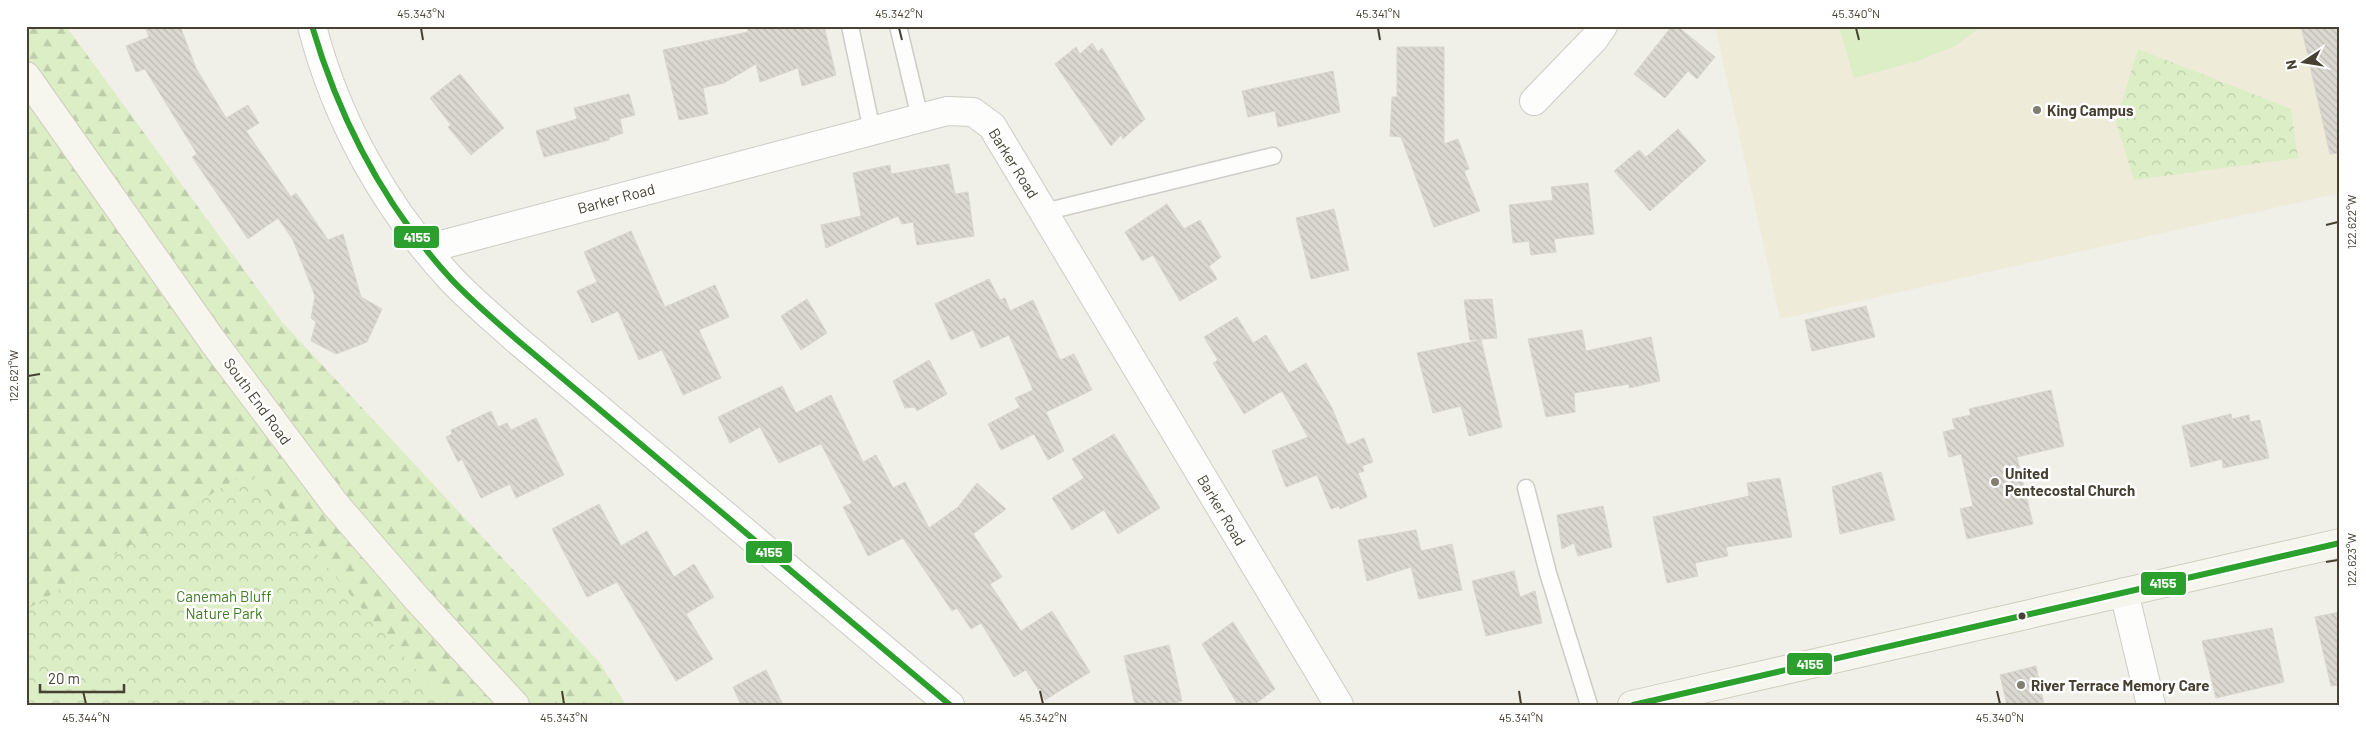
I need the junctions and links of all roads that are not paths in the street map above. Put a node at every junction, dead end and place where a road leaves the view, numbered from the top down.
1 (312, 26) edge
2 (850, 26) edge
3 (898, 26) edge
4 (1603, 26) edge
5 (26, 76) edge
6 (1534, 101) dead end
7 (920, 118) junction
8 (872, 131) junction
9 (1273, 156) dead end
10 (1044, 212) junction
11 (426, 249) junction
12 (1526, 488) dead end
13 (2340, 543) edge
14 (2124, 592) junction
15 (1676, 700) edge
16 (515, 705) edge
17 (950, 705) edge
18 (1339, 705) edge
19 (1589, 705) edge
20 (1632, 705) edge
21 (2151, 705) edge

1 - 11 street
2 - 8 lane
3 - 7 lane
4 - 6 street
5 - 16 main road, South End Road
7 - 8 street, Barker Road
7 - 10 street, Barker Road
8 - 11 street, Barker Road
9 - 10 lane
10 - 18 street, Barker Road
11 - 17 street
12 - 19 lane
13 - 14 main road
14 - 15 main road
14 - 21 street
15 - 20 main road

